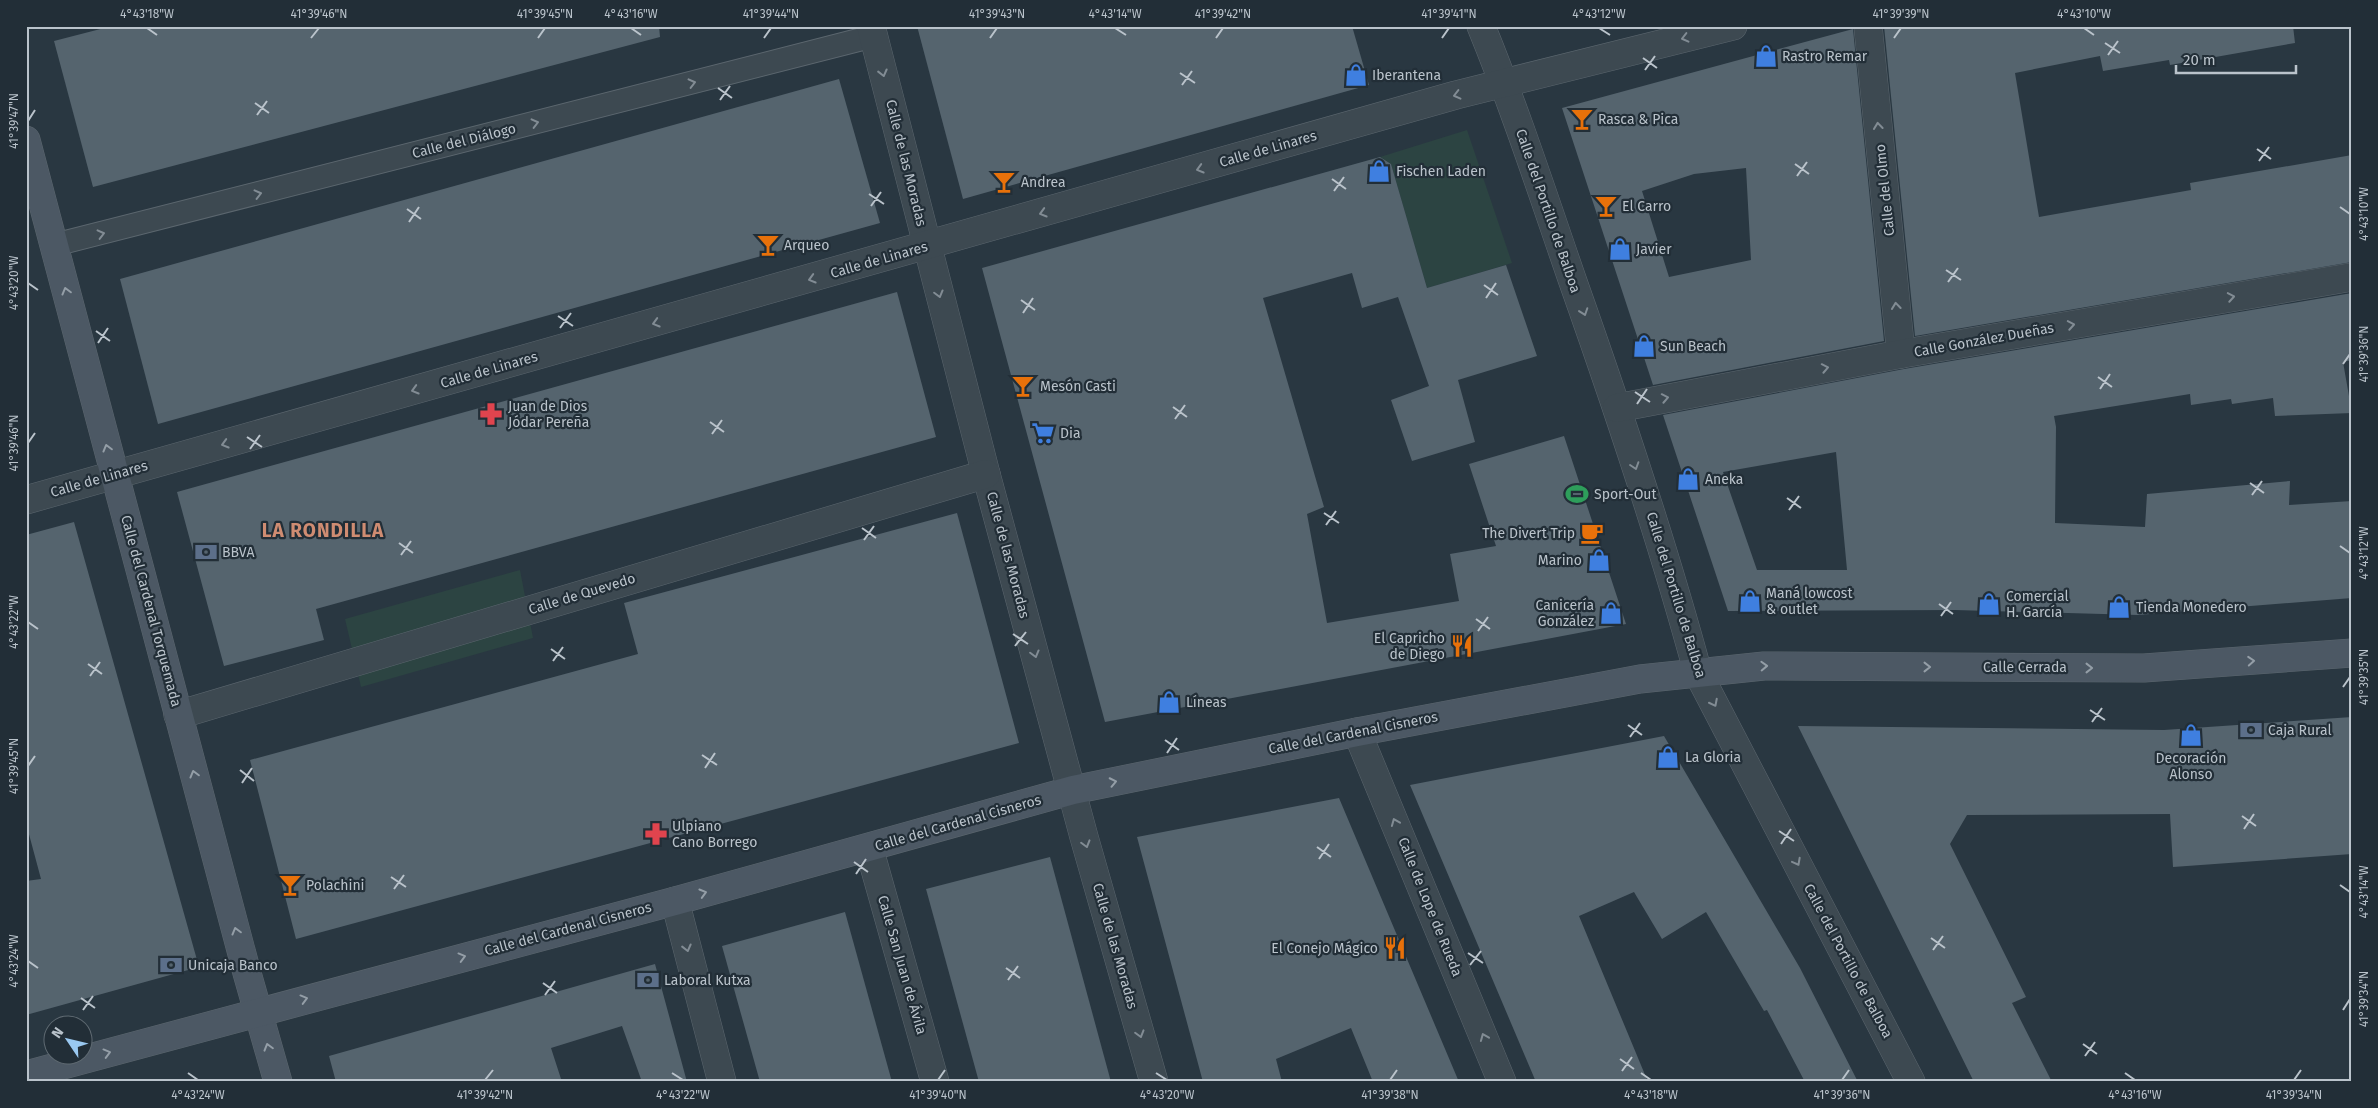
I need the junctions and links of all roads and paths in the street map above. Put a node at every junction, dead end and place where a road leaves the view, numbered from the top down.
1 (1481, 26) edge
2 (1733, 26) edge
3 (1868, 26) edge
4 (872, 31) edge
5 (1504, 84) junction
6 (26, 140) edge
7 (54, 245) junction
8 (927, 247) junction
9 (2352, 277) edge
10 (1901, 354) junction
11 (1617, 408) junction
12 (986, 474) junction
13 (114, 475) junction
14 (26, 500) edge
15 (2352, 653) edge
16 (1698, 673) junction
17 (178, 715) junction
18 (1357, 732) junction
19 (1073, 790) junction
20 (869, 848) junction
21 (675, 901) junction
22 (258, 1012) junction
23 (26, 1075) edge
24 (278, 1082) edge
25 (722, 1082) edge
26 (935, 1082) edge
27 (1154, 1082) edge
28 (1502, 1082) edge
29 (1911, 1082) edge

1 - 5 street, Calle del Portillo de Balboa
2 -> 5 street, Calle de Linares
10 -> 3 street, Calle del Olmo
7 -> 4 lane, Calle del Diálogo
4 -> 8 street, Calle de las Moradas
5 -> 8 street, Calle de Linares
5 -> 11 street, Calle del Portillo de Balboa
6 - 7 street, Calle del Cardenal Torquemada
13 -> 7 street, Calle del Cardenal Torquemada
8 -> 12 street, Calle de las Moradas
8 -> 13 street, Calle de Linares
10 -> 9 street, Calle González Dueñas
11 -> 10 street, Calle González Dueñas
11 -> 16 street, Calle del Portillo de Balboa
12 - 17 street, Calle de Quevedo
12 -> 19 street, Calle de las Moradas
13 - 14 street, Calle de Linares
13 - 17 street, Calle del Cardenal Torquemada
16 -> 15 street, Calle Cerrada
16 - 18 street, Calle del Cardenal Cisneros
16 -> 29 street, Calle del Portillo de Balboa
22 -> 17 street, Calle del Cardenal Torquemada
19 -> 18 street, Calle del Cardenal Cisneros
28 -> 18 street, Calle de Lope de Rueda
19 - 20 street, Calle del Cardenal Cisneros
19 -> 27 street, Calle de las Moradas
21 -> 20 street, Calle del Cardenal Cisneros
20 - 26 street, Calle San Juan de Ávila
22 -> 21 street, Calle del Cardenal Cisneros
21 -> 25 street
23 -> 22 street, Calle del Cardenal Cisneros
24 -> 22 street, Calle del Cardenal Torquemada

